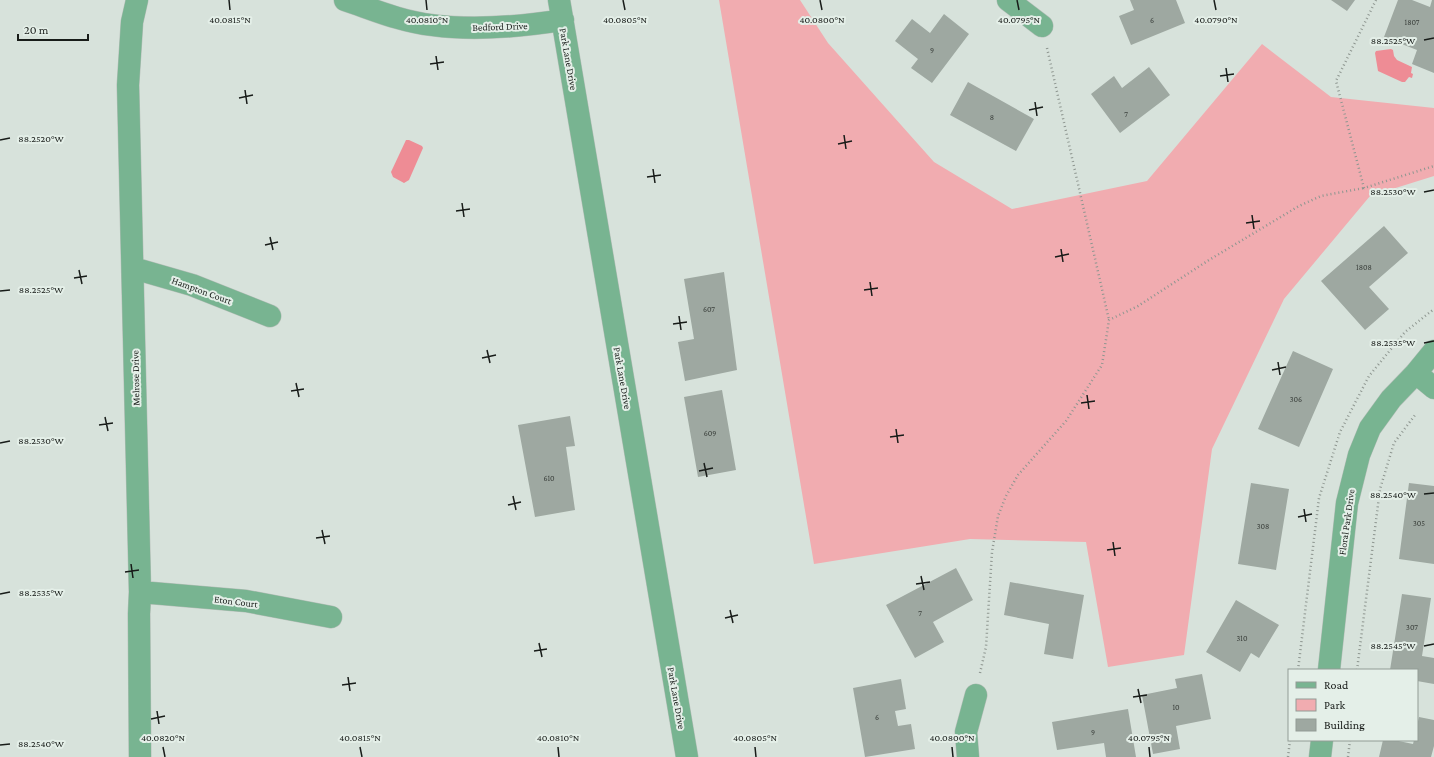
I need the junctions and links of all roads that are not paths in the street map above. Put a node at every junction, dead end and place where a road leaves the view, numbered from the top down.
1 (137, 0) edge
2 (346, 0) edge
3 (1008, 0) edge
4 (561, 10) edge
5 (1042, 26) road end
6 (133, 268) junction
7 (270, 316) dead end
8 (1434, 351) edge
9 (1416, 373) junction
10 (1434, 388) edge
11 (140, 592) junction
12 (331, 617) dead end
13 (1329, 669) edge
14 (976, 695) road end
15 (1322, 741) edge
16 (140, 757) edge
17 (687, 757) edge
18 (968, 757) edge
19 (1320, 757) edge

1 - 6 street, Melrose Drive
2 - 4 street, Bedford Drive
3 - 5 street
4 - 17 street, Park Lane Drive
6 - 7 street, Hampton Court
6 - 11 street, Melrose Drive
8 - 9 street, Floral Park Drive
9 - 10 street
9 - 13 street, Floral Park Drive
11 - 12 street, Eton Court
11 - 16 street, Melrose Drive
14 - 18 street
15 - 19 street

